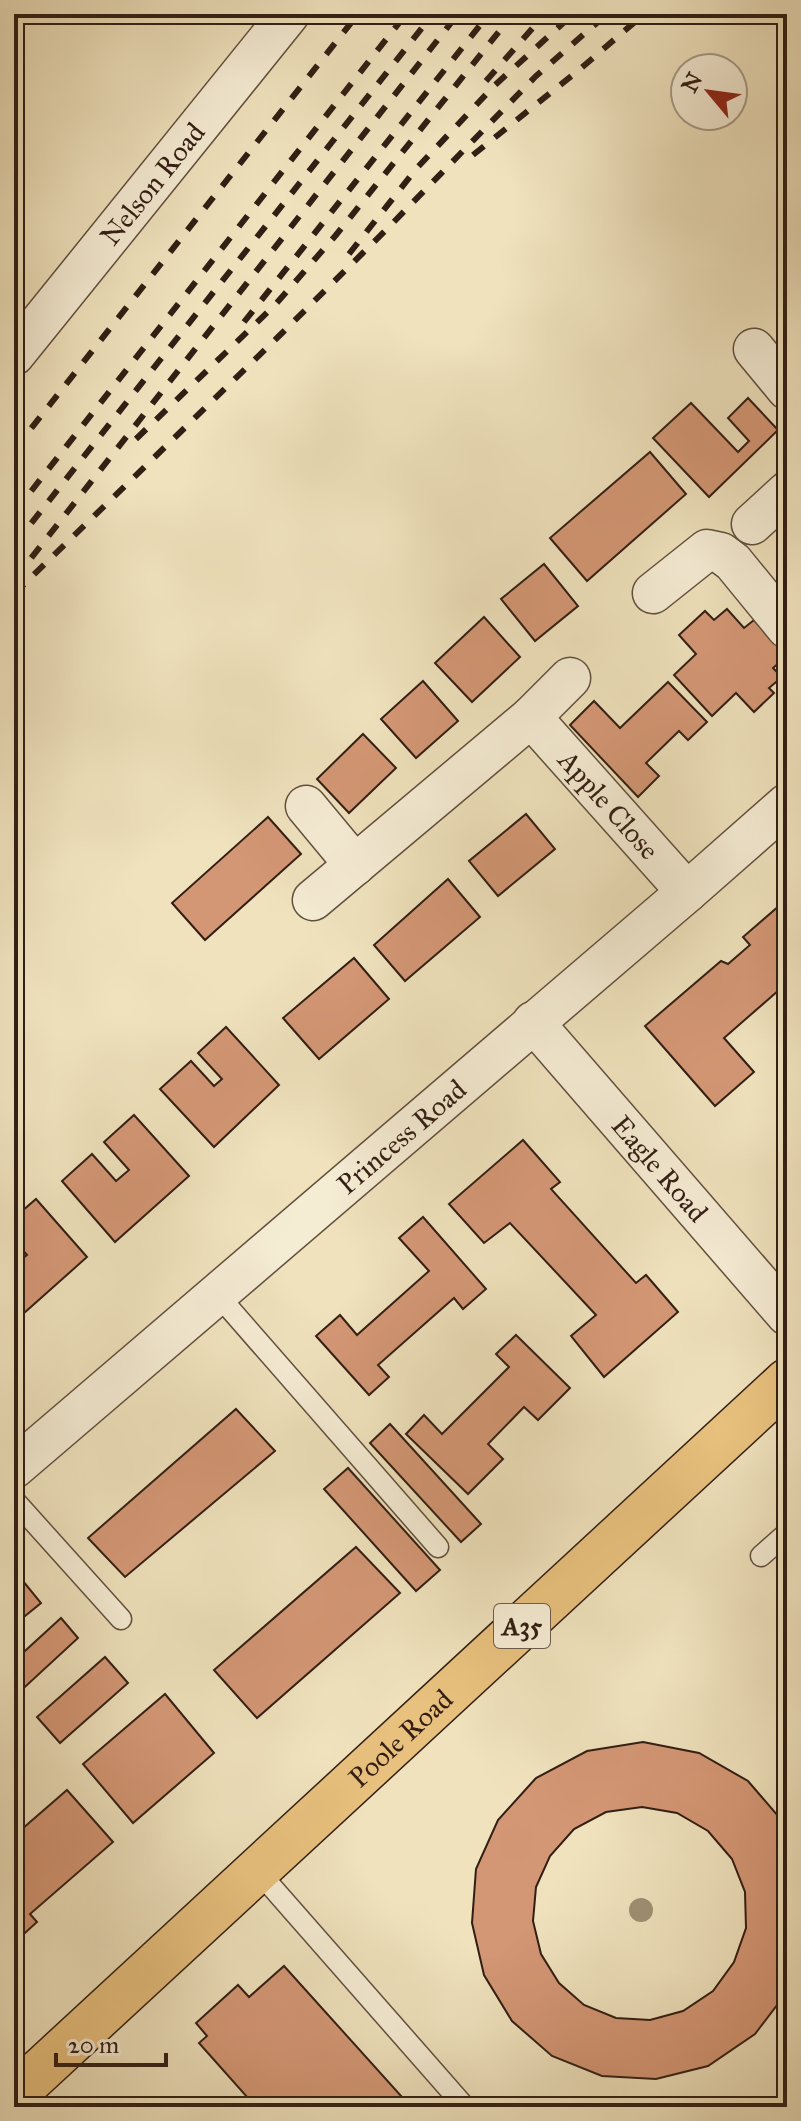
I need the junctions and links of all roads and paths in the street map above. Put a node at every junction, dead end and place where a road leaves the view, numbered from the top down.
1 (289, 14) edge
2 (754, 349) dead end
3 (14, 355) edge
4 (787, 389) edge
5 (787, 492) edge
6 (752, 524) dead end
7 (653, 593) dead end
8 (787, 628) edge
9 (570, 678) dead end
10 (531, 717) junction
11 (787, 804) edge
12 (306, 806) dead end
13 (355, 865) junction
14 (687, 892) junction
15 (313, 900) dead end
16 (533, 1022) junction
17 (217, 1294) junction
18 (787, 1315) edge
19 (787, 1381) edge
20 (14, 1468) edge
21 (14, 1500) edge
22 (787, 1533) edge
23 (438, 1547) dead end
24 (761, 1556) dead end
25 (121, 1619) dead end
26 (257, 1870) junction
27 (14, 2095) edge
28 (465, 2107) edge

1 - 3 street, Nelson Road
2 - 4 street
5 - 6 street
7 - 8 street
9 - 10 street
10 - 13 street
10 - 14 street, Apple Close
11 - 14 street, Princess Road
12 - 13 street
13 - 15 street
14 - 16 street, Princess Road
16 - 17 street, Princess Road
16 - 18 street, Eagle Road
17 - 20 street, Princess Road
17 - 23 lane
19 - 26 highway, Poole Road / A35
21 - 25 lane
22 - 24 lane
26 - 27 highway, Poole Road / A35
26 - 28 lane

